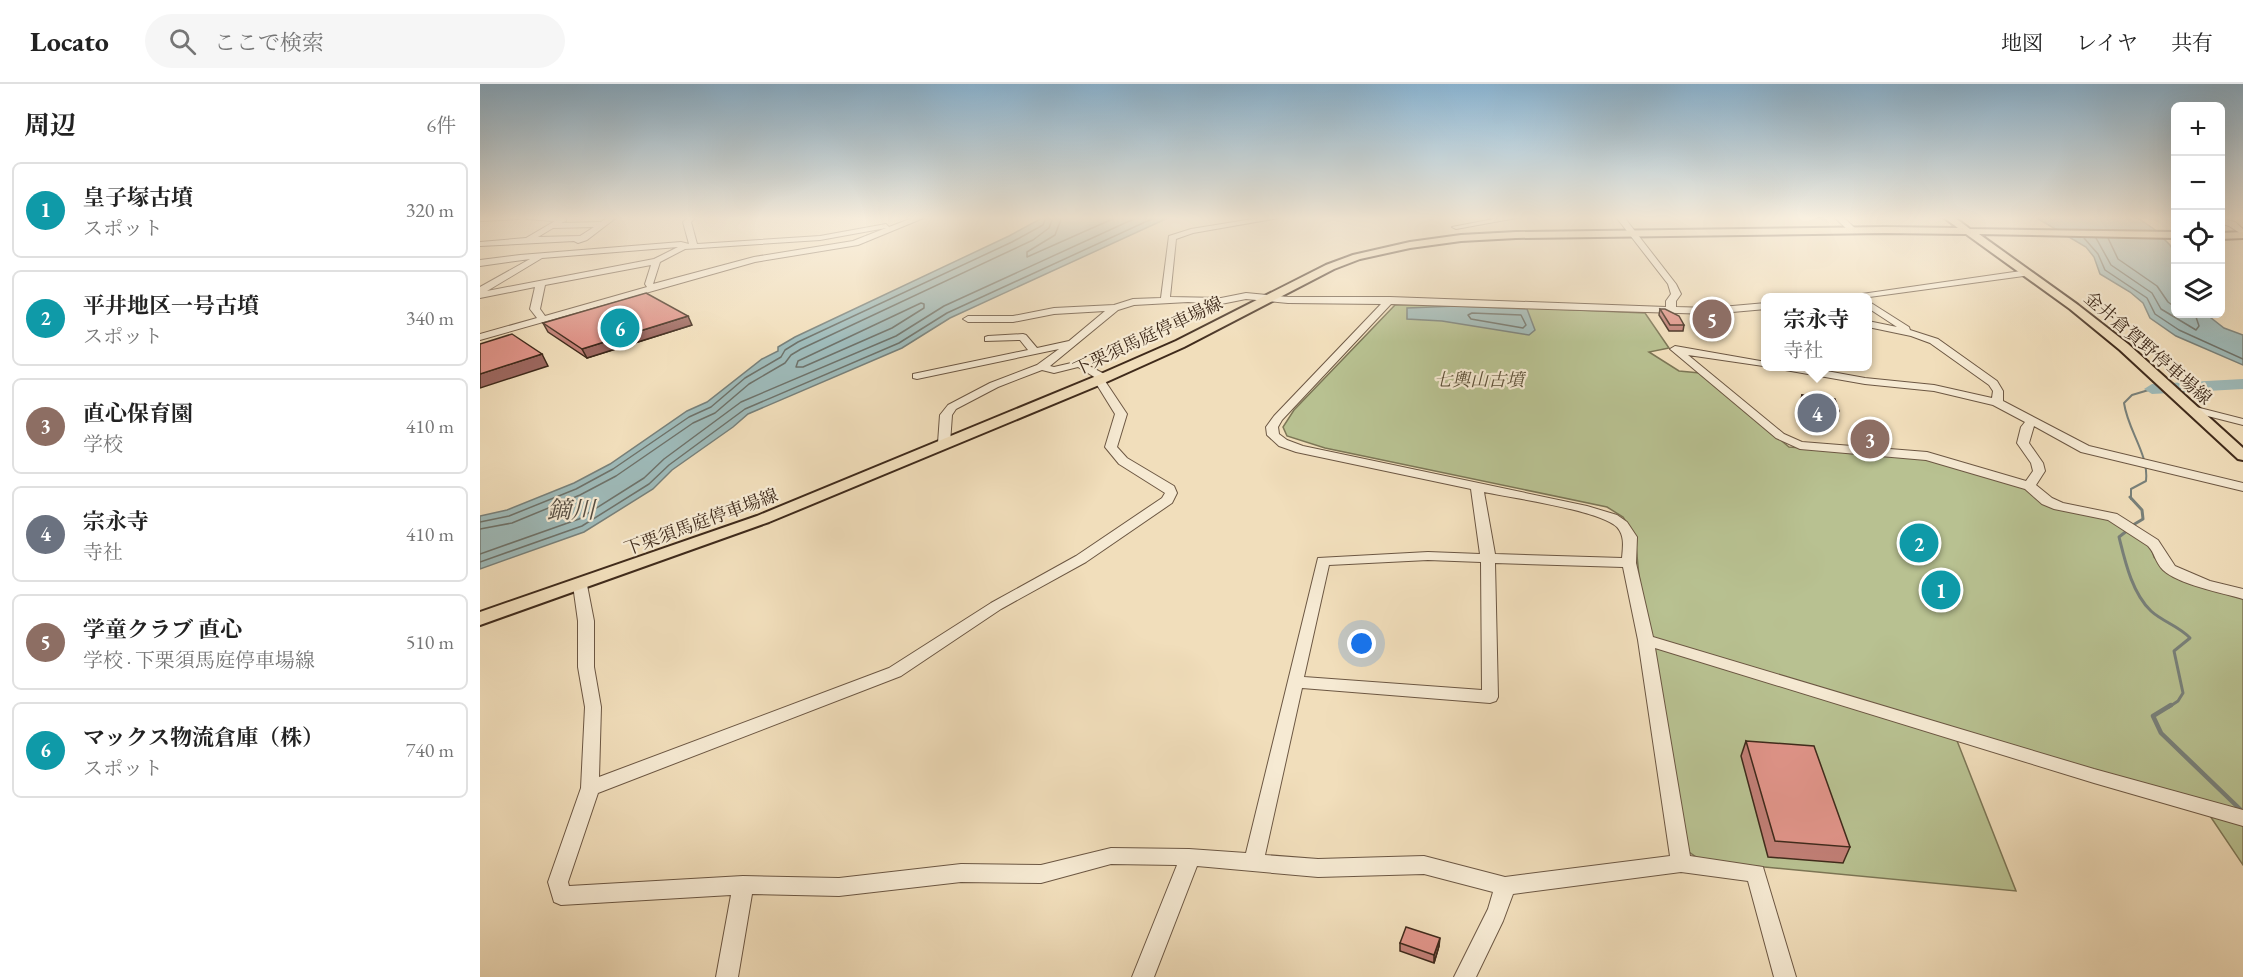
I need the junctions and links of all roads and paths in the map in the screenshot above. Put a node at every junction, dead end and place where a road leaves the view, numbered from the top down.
1 (509, 259) edge
2 (541, 259) edge
3 (662, 259) edge
4 (762, 259) edge
5 (1170, 259) edge
6 (1355, 259) edge
7 (1653, 259) edge
8 (2010, 259) edge
9 (656, 261) junction
10 (480, 263) edge
11 (2028, 273) junction
12 (541, 282) junction
13 (652, 288) junction
14 (480, 293) edge
15 (1872, 295) edge
16 (1268, 297) junction
17 (1165, 299) junction
18 (1390, 300) junction
19 (1761, 306) edge
20 (1872, 307) edge
21 (1115, 308) junction
22 (1671, 310) junction
23 (542, 319) junction
24 (968, 319) dead end
25 (1872, 325) edge
26 (1914, 334) junction
27 (480, 337) edge
28 (988, 339) dead end
29 (1073, 344) junction
30 (1035, 352) junction
31 (1761, 363) edge
32 (1041, 367) junction
33 (1815, 371) edge
34 (917, 376) dead end
35 (1101, 379) junction
36 (1997, 402) junction
37 (2192, 409) junction
38 (2031, 422) junction
39 (2243, 422) edge
40 (944, 443) junction
41 (2243, 456) edge
42 (1477, 486) junction
43 (2029, 486) junction
44 (2243, 487) edge
45 (1488, 556) junction
46 (1629, 563) junction
47 (580, 585) junction
48 (2243, 594) edge
49 (480, 619) edge
50 (1646, 640) junction
51 (1296, 682) junction
52 (590, 788) junction
53 (2236, 816) edge
54 (1189, 857) junction
55 (1254, 861) junction
56 (1681, 863) junction
57 (743, 885) junction
58 (1505, 886) junction
59 (727, 977) edge
60 (1143, 977) edge
61 (1464, 977) edge
62 (1785, 977) edge

1 - 10 street
2 - 14 street
3 - 9 street
4 - 13 street
5 - 17 street
6 - 16 main road, 下栗須馬庭停車場線
7 - 22 street
8 - 11 main road, 金井倉賀野停車場線
9 - 12 street
9 - 13 street
11 - 15 street
11 - 37 main road, 金井倉賀野停車場線
12 - 14 street
12 - 23 street
13 - 23 street
16 - 17 street
16 - 18 street
16 - 35 main road, 下栗須馬庭停車場線
17 - 21 street
18 - 22 street
18 - 42 street
19 - 22 street
20 - 26 street
21 - 24 street
21 - 29 street
23 - 27 street
25 - 26 street
26 - 36 street
28 - 30 street
29 - 30 street
29 - 32 street
30 - 34 street
31 - 43 street
32 - 35 street
32 - 40 street
33 - 36 street
35 - 40 main road, 下栗須馬庭停車場線
35 - 52 street
36 - 38 street
37 - 39 street
37 - 41 main road, 金井倉賀野停車場線
38 - 43 street
38 - 44 street
40 - 47 main road, 下栗須馬庭停車場線
42 - 45 street
42 - 46 street
43 - 48 street
45 - 46 street
45 - 51 street
45 - 51 street
46 - 50 street
47 - 49 main road, 下栗須馬庭停車場線
47 - 52 street
50 - 53 street
50 - 56 street
51 - 55 street
52 - 57 street
54 - 55 street
54 - 57 street
54 - 60 street
55 - 58 street
56 - 58 street
56 - 62 street
57 - 59 street
58 - 61 street

